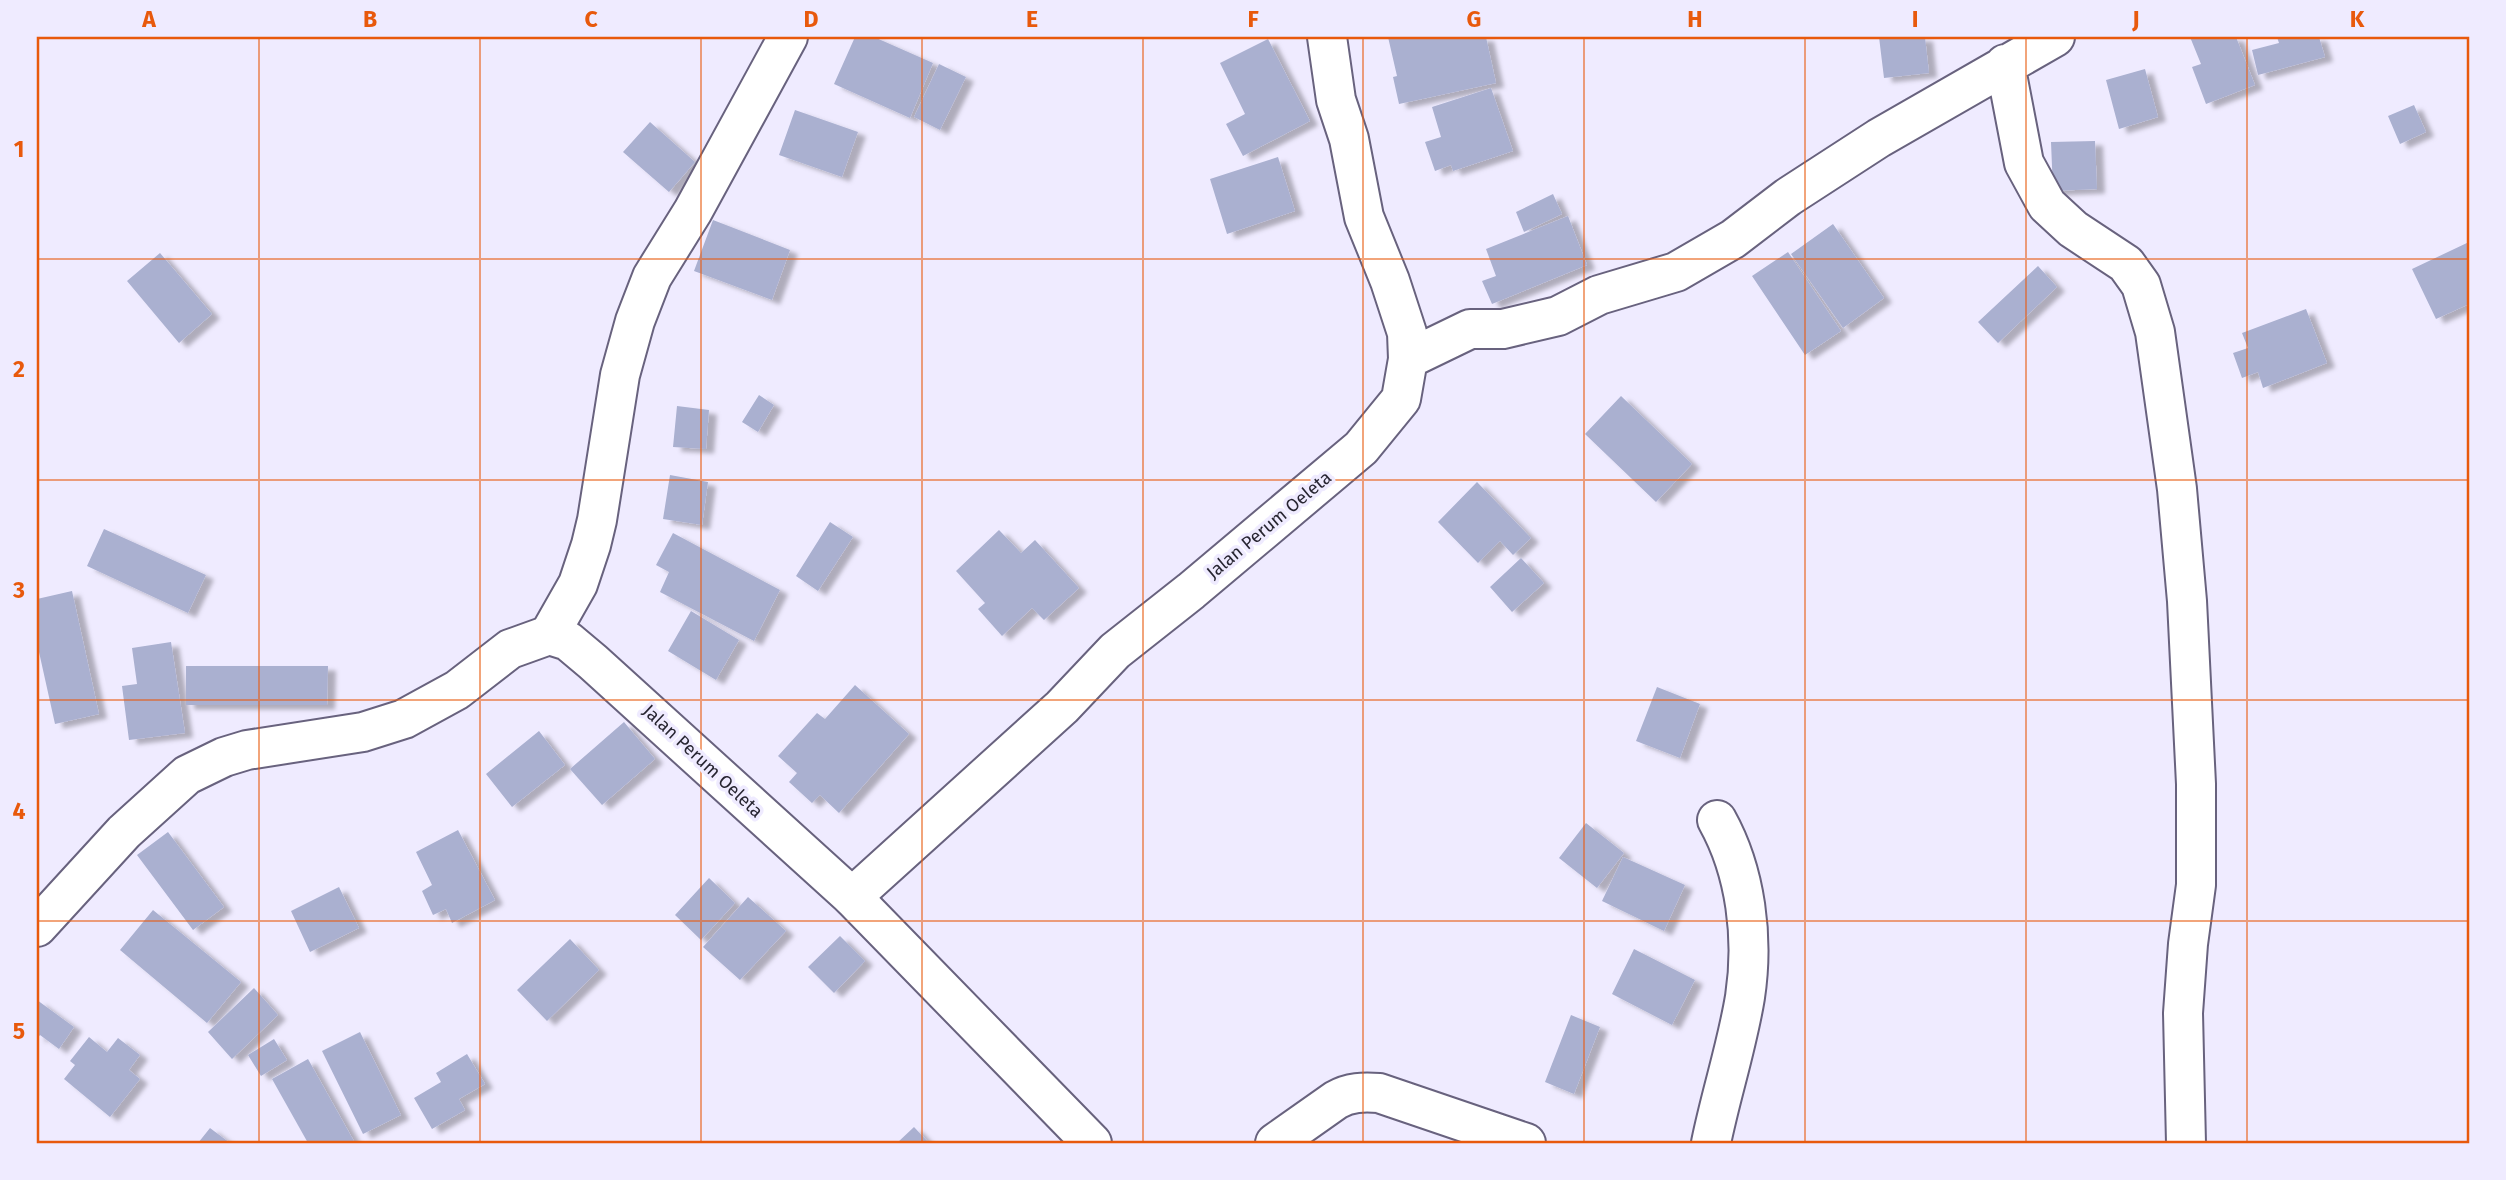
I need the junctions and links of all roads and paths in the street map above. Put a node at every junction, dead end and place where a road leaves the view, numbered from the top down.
1 (788, 37) edge
2 (1327, 37) edge
3 (2055, 37) edge
4 (2005, 64) junction
5 (1408, 359) junction
6 (548, 635) junction
7 (1717, 820) dead end
8 (852, 897) junction
9 (37, 928) edge
10 (1092, 1143) edge
11 (1275, 1143) edge
12 (1526, 1143) edge
13 (1711, 1143) edge
14 (2186, 1143) edge

1 - 6 street
2 - 5 street, Jalan Perum Oeleta
3 - 4 street
4 - 5 street
4 - 14 street
5 - 8 street, Jalan Perum Oeleta
6 - 8 street, Jalan Perum Oeleta
6 - 9 street
7 - 13 street
8 - 10 street, Jalan Perum Oeleta
11 - 12 street

